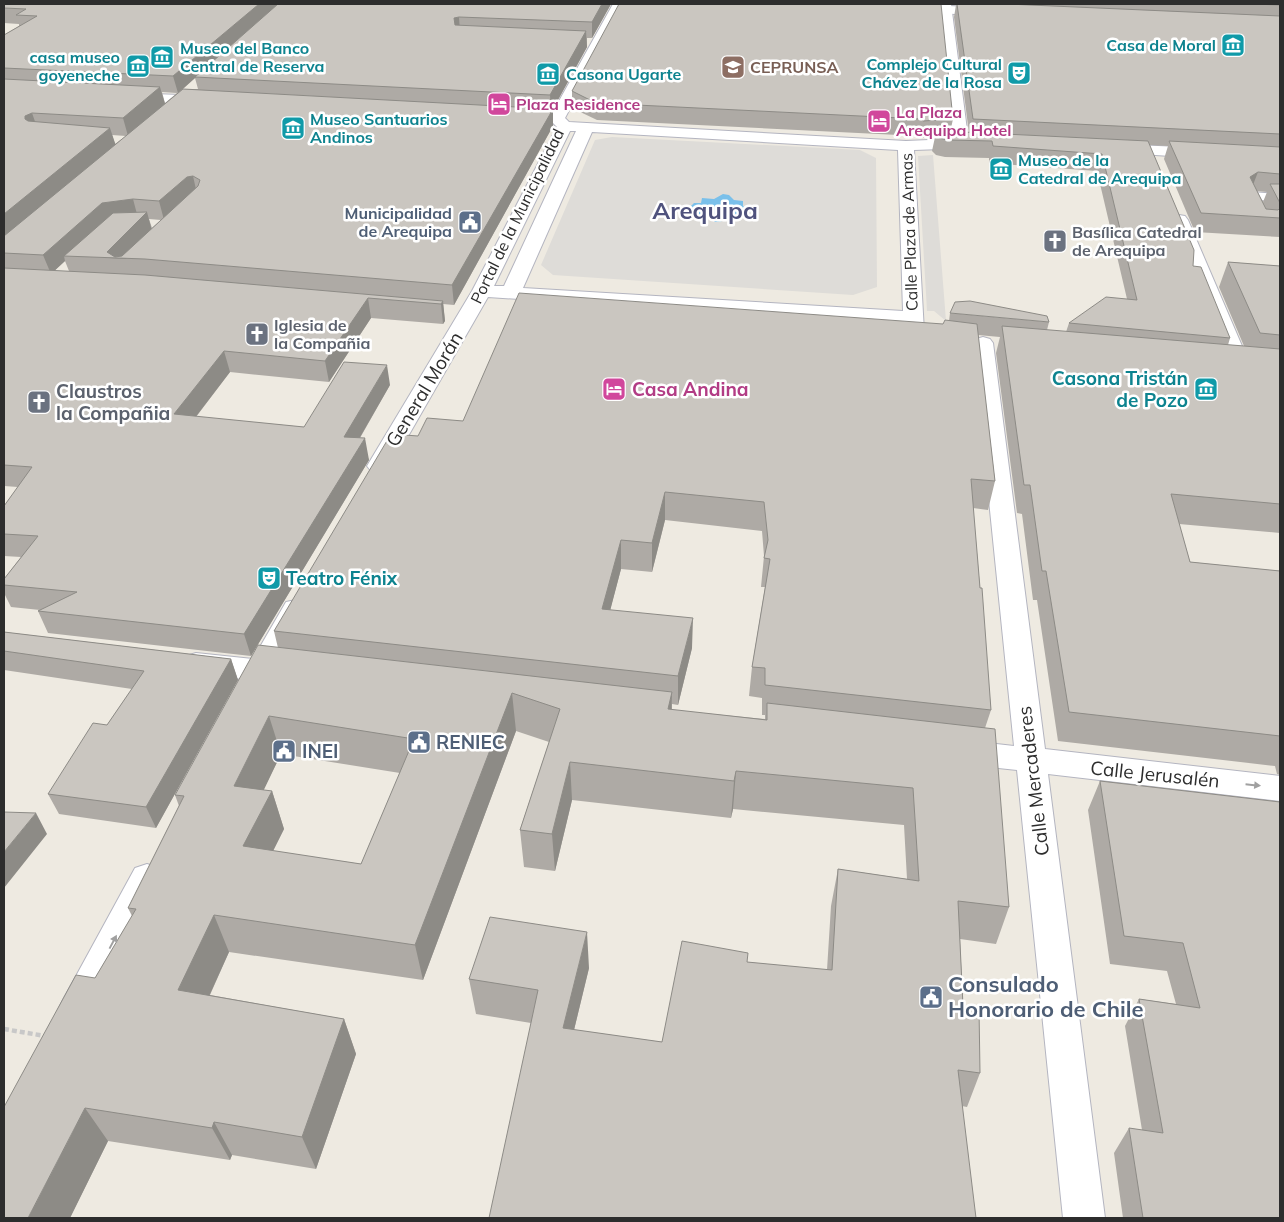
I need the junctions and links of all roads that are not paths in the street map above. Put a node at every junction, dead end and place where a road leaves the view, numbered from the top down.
1 (619, 4) edge
2 (946, 7) edge
3 (896, 8) edge
4 (1005, 13) edge
5 (199, 87) edge
6 (108, 96) edge
7 (184, 100) junction
8 (224, 102) edge
9 (170, 112) edge
10 (556, 121) junction
11 (586, 128) junction
12 (960, 142) junction
13 (989, 144) edge
14 (906, 146) junction
15 (1093, 148) edge
16 (1150, 151) junction
17 (1215, 154) edge
18 (1158, 169) edge
19 (1280, 198) edge
20 (1173, 205) edge
21 (1266, 224) edge
22 (482, 291) junction
23 (511, 293) junction
24 (458, 314) joint
25 (914, 328) junction
26 (1239, 367) edge
27 (367, 486) edge
28 (309, 586) edge
29 (172, 660) edge
30 (261, 670) junction
31 (310, 676) edge
32 (242, 704) edge
33 (932, 749) edge
34 (1030, 760) junction
35 (1280, 788) edge
36 (161, 853) edge
37 (61, 1039) edge
38 (1084, 1218) edge

1 - 10 street, Portal de la Municipalidad
2 - 3 street
2 - 4 street
2 - 12 street
5 - 7 street
6 - 7 street
7 - 8 street
7 - 9 street
10 - 11 street, Calle Plaza de Armas
10 - 22 street, Portal de la Municipalidad
11 - 14 street, Calle Plaza de Armas
11 - 23 street
12 - 13 street
12 - 14 street
14 - 25 street, Calle Plaza de Armas
15 - 16 street
16 - 17 street
16 - 18 street
19 - 21 lane
20 - 26 street
22 - 23 street, Calle Plaza de Armas
22 - 24 street, Portal de la Municipalidad
23 - 25 street, Calle Plaza de Armas
24 - 27 street, General Morán
25 - 34 street, Calle Mercaderes
28 - 30 street
29 - 30 street
30 - 31 street
30 - 32 street
33 - 34 street, Calle Jerusalén
34 -> 35 street, Calle Jerusalén
34 - 38 street, Calle Mercaderes
37 -> 36 street

